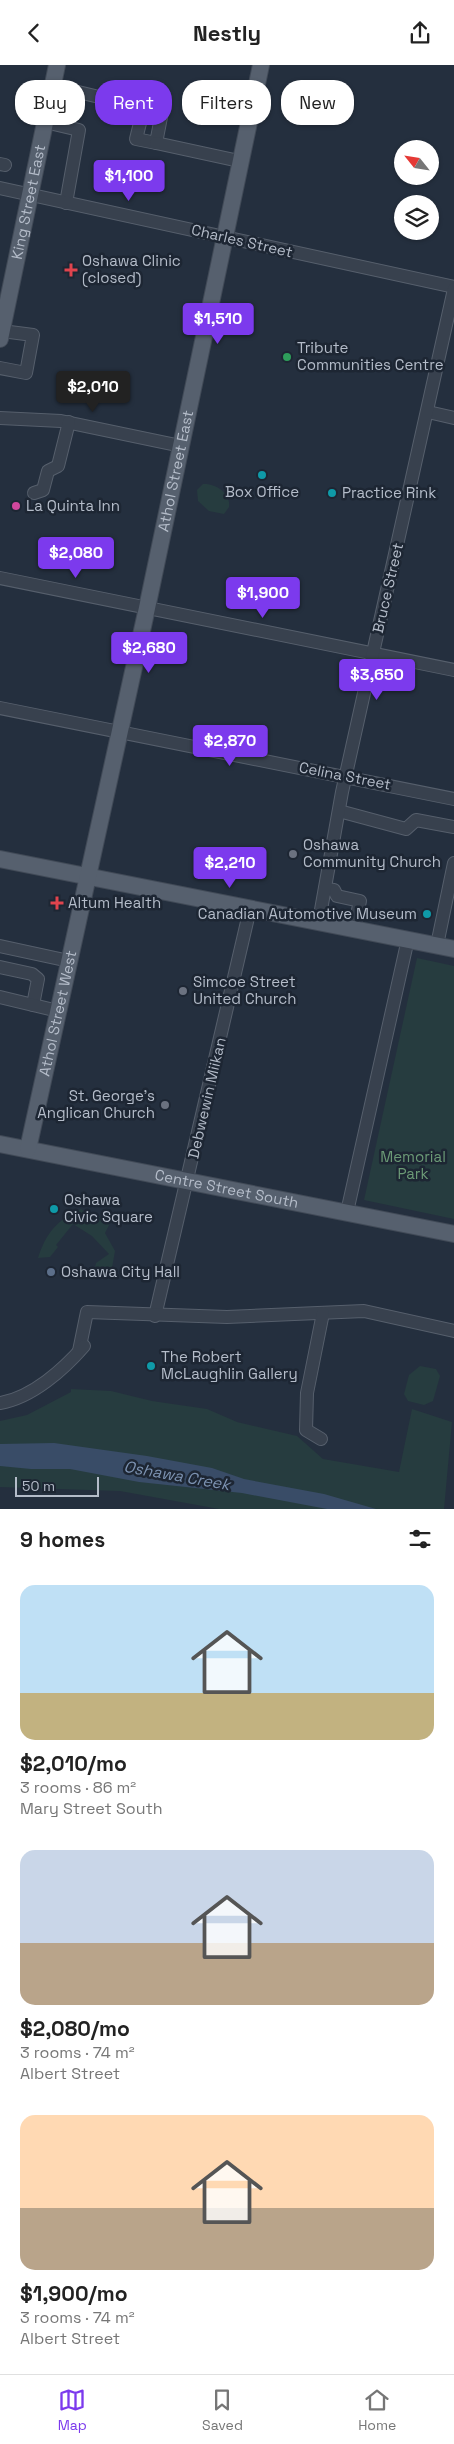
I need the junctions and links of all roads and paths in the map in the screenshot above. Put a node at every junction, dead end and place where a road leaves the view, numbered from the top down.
1 (58, 65) edge
2 (261, 65) edge
3 (54, 80) edge
4 (44, 125) edge
5 (58, 125) edge
6 (140, 125) edge
7 (159, 125) edge
8 (156, 143) junction
9 (240, 161) junction
10 (0, 188) edge
11 (29, 195) junction
12 (66, 203) junction
13 (224, 237) junction
14 (454, 288) edge
15 (1, 335) edge
16 (0, 368) edge
17 (428, 412) junction
18 (0, 418) edge
19 (454, 418) edge
20 (69, 423) junction
21 (181, 446) junction
22 (34, 493) dead end
23 (0, 578) edge
24 (147, 608) junction
25 (373, 655) junction
26 (454, 670) edge
27 (0, 708) edge
28 (120, 732) junction
29 (346, 775) junction
30 (454, 799) edge
31 (339, 811) junction
32 (454, 827) edge
33 (0, 859) edge
34 (454, 863) edge
35 (87, 877) junction
36 (325, 889) junction
37 (250, 909) junction
38 (319, 921) junction
39 (354, 928) junction
40 (408, 939) junction
41 (437, 945) junction
42 (0, 946) edge
43 (454, 949) edge
44 (69, 961) junction
45 (0, 967) edge
46 (0, 997) edge
47 (33, 1005) junction
48 (58, 1011) junction
49 (0, 1144) edge
50 (28, 1149) junction
51 (188, 1180) junction
52 (347, 1212) junction
53 (454, 1234) edge
54 (323, 1313) junction
55 (155, 1316) junction
56 (454, 1331) edge
57 (0, 1403) edge
58 (321, 1439) dead end

1 - 3 main road, King Street East
2 - 9 main road, Athol Street East
4 - 11 main road, King Street East
5 - 12 street
6 - 8 street
7 - 8 street
8 - 9 street
9 - 13 main road, Athol Street East
10 - 11 street, Charles Street
11 - 12 street, Charles Street
11 - 15 main road, King Street East
12 - 13 street, Charles Street
13 - 14 street, Charles Street
13 - 21 main road, Athol Street East
14 - 17 street, Bruce Street
15 - 16 street
17 - 19 street
17 - 25 street, Bruce Street
18 - 20 street
20 - 21 street
20 - 22 street
21 - 24 main road, Athol Street East
23 - 24 street
24 - 25 street
24 - 28 main road, Athol Street East
25 - 26 street
25 - 29 street, Bruce Street
27 - 28 street, Celina Street
28 - 29 street, Celina Street
28 - 35 main road, Athol Street East
29 - 30 street, Celina Street
29 - 31 street, Bruce Street
31 - 32 street
31 - 36 street, Bruce Street
33 - 35 main road
34 - 41 street
35 - 37 main road
35 - 44 main road, Athol Street West
36 - 38 street, Bruce Street
36 - 39 street
37 - 38 main road
37 - 51 street, Debwewin Miikan
38 - 39 main road
39 - 40 main road
40 - 41 main road
40 - 52 street
41 - 43 main road
42 - 44 street
44 - 48 main road, Athol Street West
45 - 47 street
46 - 47 street
47 - 48 street
48 - 50 main road, Athol Street West
49 - 50 main road, Centre Street South
50 - 51 main road, Centre Street South
51 - 52 main road, Centre Street South
51 - 55 street, Debwewin Miikan
52 - 53 main road, Centre Street South
54 - 55 street
54 - 56 street
54 - 58 street
55 - 57 street

